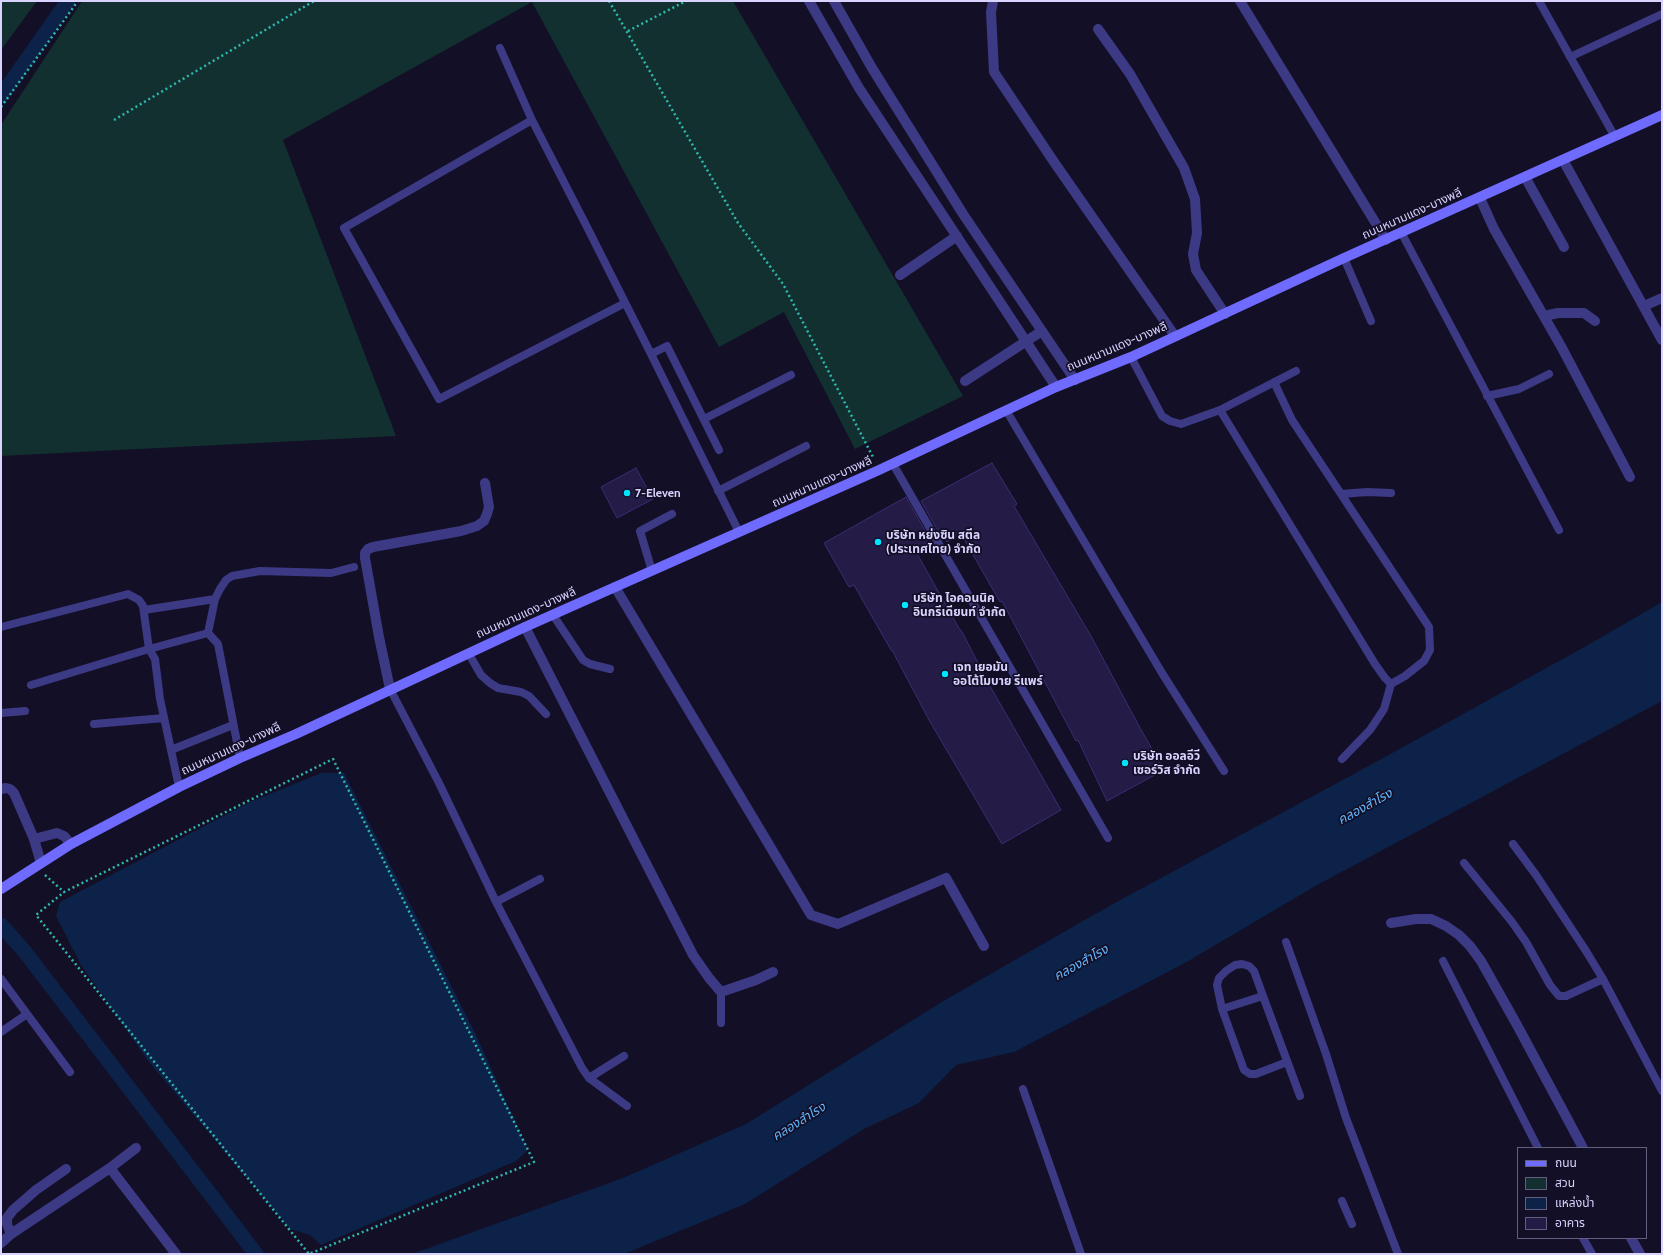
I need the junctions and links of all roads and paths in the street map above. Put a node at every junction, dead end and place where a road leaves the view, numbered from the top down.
1 (78, 1) edge
2 (314, 1) edge
3 (609, 1) edge
4 (686, 1) edge
5 (809, 1) edge
6 (834, 1) edge
7 (993, 1) edge
8 (1240, 1) edge
9 (1539, 1) edge
10 (1662, 14) edge
11 (1098, 29) dead end
12 (628, 32) junction
13 (500, 48) dead end
14 (1570, 56) junction
15 (1, 107) edge
16 (1662, 115) edge
17 (114, 120) dead end
18 (532, 120) junction
19 (1615, 137) junction
20 (1563, 160) junction
21 (1525, 178) junction
22 (1480, 198) junction
23 (1401, 232) junction
24 (957, 236) junction
25 (1386, 240) junction
26 (1564, 247) dead end
27 (1344, 258) junction
28 (900, 275) dead end
29 (1662, 298) edge
30 (625, 303) junction
31 (1644, 306) junction
32 (1225, 314) junction
33 (1544, 316) junction
34 (1371, 321) dead end
35 (1595, 321) dead end
36 (1042, 331) junction
37 (1175, 336) junction
38 (1662, 340) edge
39 (1026, 341) junction
40 (651, 354) junction
41 (1131, 357) junction
42 (1296, 371) dead end
43 (1549, 374) dead end
44 (791, 375) dead end
45 (1075, 380) junction
46 (966, 381) dead end
47 (1274, 382) junction
48 (1056, 386) junction
49 (1487, 396) junction
50 (1006, 410) junction
51 (1220, 410) junction
52 (704, 419) junction
53 (806, 446) dead end
54 (719, 450) dead end
55 (893, 464) junction
56 (879, 470) junction
57 (1630, 477) dead end
58 (485, 483) dead end
59 (718, 491) junction
60 (1391, 493) dead end
61 (1341, 494) junction
62 (672, 514) dead end
63 (1559, 530) dead end
64 (739, 532) junction
65 (354, 567) dead end
66 (652, 571) junction
67 (615, 587) junction
68 (215, 599) junction
69 (144, 610) junction
70 (553, 615) junction
71 (1, 627) edge
72 (525, 627) junction
73 (208, 633) junction
74 (149, 648) junction
75 (469, 654) junction
76 (610, 670) dead end
77 (1391, 684) junction
78 (31, 685) dead end
79 (390, 689) junction
80 (25, 711) dead end
81 (1, 713) edge
82 (546, 714) dead end
83 (164, 718) junction
84 (94, 724) dead end
85 (233, 725) junction
86 (171, 750) junction
87 (240, 758) junction
88 (1342, 759) dead end
89 (1224, 771) dead end
90 (179, 787) junction
91 (1, 789) edge
92 (1108, 838) dead end
93 (34, 839) junction
94 (71, 844) junction
95 (1513, 844) dead end
96 (1464, 863) dead end
97 (38, 865) junction
98 (540, 879) dead end
99 (1, 889) edge
100 (64, 892) junction
101 (496, 902) junction
102 (1391, 924) dead end
103 (1286, 942) dead end
104 (984, 946) dead end
105 (1442, 961) dead end
106 (773, 972) dead end
107 (1603, 978) junction
108 (1, 979) edge
109 (721, 992) junction
110 (1263, 996) junction
111 (1222, 1009) junction
112 (27, 1014) junction
113 (721, 1023) dead end
114 (1, 1032) edge
115 (624, 1056) dead end
116 (1287, 1062) junction
117 (70, 1072) dead end
118 (589, 1078) junction
119 (1023, 1089) dead end
120 (1662, 1091) edge
121 (1300, 1096) dead end
122 (627, 1106) dead end
123 (1537, 1147) edge
124 (1582, 1147) edge
125 (136, 1148) dead end
126 (110, 1168) junction
127 (66, 1169) dead end
128 (1342, 1201) dead end
129 (1352, 1224) dead end
130 (11, 1234) junction
131 (1584, 1239) edge
132 (1632, 1239) edge
133 (1, 1243) edge
134 (176, 1254) edge
135 (1081, 1254) edge
136 (1398, 1254) edge
137 (1592, 1254) edge
138 (1640, 1254) edge

1 - 15 path
2 - 17 path
3 - 12 path
4 - 12 path
5 - 24 street
6 - 36 street
7 - 37 street
8 - 25 street
9 - 14 lane
10 - 14 lane
11 - 32 street
12 - 56 path
13 - 18 lane
14 - 19 lane
16 - 19 main road, ถนนหนามแดง-บางพลี
18 - 30 lane
18 - 30 lane
19 - 20 main road, ถนนหนามแดง-บางพลี
20 - 21 main road, ถนนหนามแดง-บางพลี
20 - 31 street
21 - 22 main road, ถนนหนามแดง-บางพลี
21 - 26 street
22 - 23 main road, ถนนหนามแดง-บางพลี
22 - 33 street
23 - 25 main road, ถนนหนามแดง-บางพลี
23 - 49 lane
24 - 28 street
24 - 39 street
25 - 27 main road, ถนนหนามแดง-บางพลี
27 - 32 main road, ถนนหนามแดง-บางพลี
27 - 34 lane
29 - 31 street
30 - 40 lane
31 - 38 street
32 - 37 main road, ถนนหนามแดง-บางพลี
33 - 35 street
33 - 57 street
36 - 39 street
36 - 45 street
37 - 41 main road, ถนนหนามแดง-บางพลี
39 - 46 street
39 - 48 street
40 - 52 lane
40 - 59 lane
41 - 45 main road, ถนนหนามแดง-บางพลี
41 - 51 lane
42 - 47 lane
43 - 49 lane
44 - 52 lane
45 - 48 main road, ถนนหนามแดง-บางพลี
47 - 51 lane
47 - 61 lane
48 - 50 main road, ถนนหนามแดง-บางพลี
49 - 63 lane
50 - 55 main road, ถนนหนามแดง-บางพลี
50 - 89 lane
51 - 77 lane
52 - 54 lane
53 - 59 lane
55 - 56 main road, ถนนหนามแดง-บางพลี
55 - 92 lane
56 - 64 main road, ถนนหนามแดง-บางพลี
58 - 79 street
59 - 64 lane
60 - 61 lane
61 - 77 lane
62 - 66 lane
64 - 66 main road, ถนนหนามแดง-บางพลี
65 - 68 lane
66 - 67 main road, ถนนหนามแดง-บางพลี
67 - 70 main road, ถนนหนามแดง-บางพลี
67 - 104 street
68 - 69 lane
68 - 73 lane
69 - 71 lane
69 - 74 lane
70 - 72 main road, ถนนหนามแดง-บางพลี
70 - 76 lane
72 - 75 main road, ถนนหนามแดง-บางพลี
72 - 109 street
73 - 74 lane
73 - 85 lane
74 - 78 lane
74 - 83 lane
75 - 79 main road, ถนนหนามแดง-บางพลี
75 - 82 lane
77 - 88 lane
79 - 87 main road, ถนนหนามแดง-บางพลี
79 - 101 lane
80 - 81 lane
83 - 84 lane
83 - 86 lane
85 - 86 lane
85 - 87 lane
86 - 90 lane
87 - 90 main road, ถนนหนามแดง-บางพลี
90 - 94 main road, ถนนหนามแดง-บางพลี
91 - 93 street
93 - 94 street
93 - 97 street
94 - 97 main road, ถนนหนามแดง-บางพลี
95 - 107 lane
96 - 107 lane
97 - 99 main road, ถนนหนามแดง-บางพลี
97 - 100 path
98 - 101 lane
100 - 100 path
101 - 118 lane
102 - 124 street
103 - 136 lane
105 - 123 lane
106 - 109 street
107 - 120 lane
108 - 112 lane
109 - 113 lane
110 - 111 lane
110 - 111 lane
110 - 116 lane
111 - 116 lane
112 - 114 lane
112 - 117 lane
115 - 118 lane
116 - 121 lane
118 - 122 lane
119 - 135 lane
125 - 126 street
126 - 130 street
126 - 134 street
127 - 130 street
128 - 129 lane
130 - 133 street
131 - 137 lane
132 - 138 street

